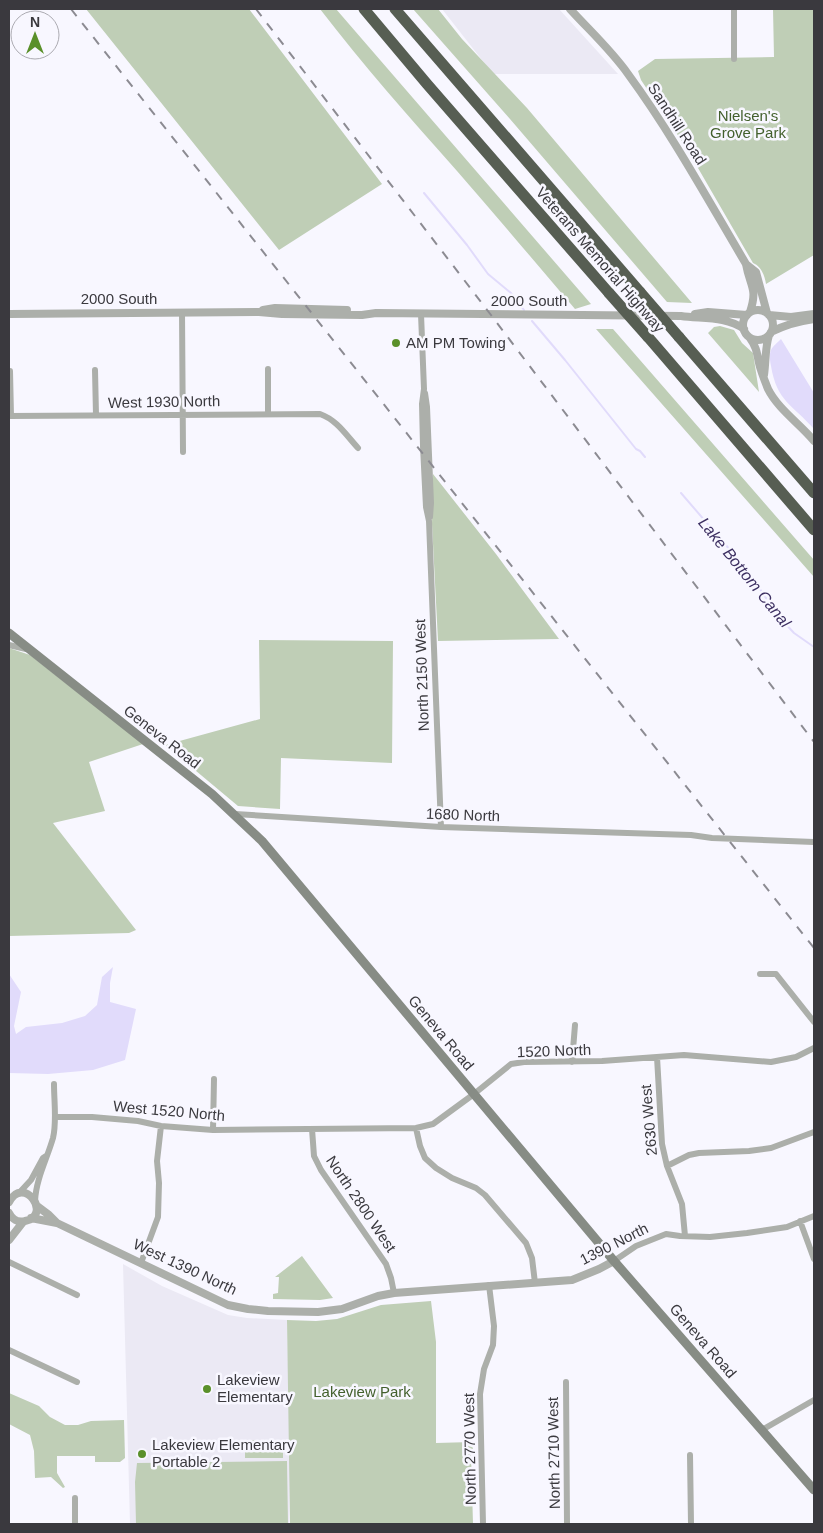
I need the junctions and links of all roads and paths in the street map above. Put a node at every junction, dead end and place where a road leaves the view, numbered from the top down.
1 (364, 9) edge
2 (395, 9) edge
3 (570, 9) edge
4 (734, 9) edge
5 (734, 59) dead end
6 (746, 264) junction
7 (182, 312) junction
8 (9, 314) edge
9 (421, 314) junction
10 (748, 314) junction
11 (768, 314) junction
12 (814, 314) edge
13 (681, 316) junction
14 (814, 319) edge
15 (744, 329) junction
16 (770, 333) junction
17 (750, 338) junction
18 (268, 369) dead end
19 (95, 370) dead end
20 (10, 371) dead end
21 (764, 375) junction
22 (268, 414) junction
23 (183, 415) junction
24 (10, 416) edge
25 (96, 416) junction
26 (814, 441) edge
27 (358, 448) dead end
28 (183, 452) dead end
29 (814, 494) edge
30 (814, 530) edge
31 (9, 633) edge
32 (9, 644) edge
33 (32, 651) junction
34 (235, 814) junction
35 (441, 827) junction
36 (814, 842) edge
37 (760, 974) dead end
38 (814, 1022) edge
39 (575, 1025) dead end
40 (814, 1048) edge
41 (657, 1057) junction
42 (572, 1062) junction
43 (214, 1079) dead end
44 (54, 1084) dead end
45 (474, 1094) junction
46 (55, 1117) junction
47 (161, 1126) junction
48 (416, 1128) junction
49 (312, 1129) junction
50 (213, 1130) junction
51 (814, 1132) edge
52 (46, 1156) junction
53 (667, 1166) junction
54 (15, 1194) edge
55 (9, 1202) edge
56 (36, 1204) junction
57 (814, 1216) edge
58 (9, 1217) edge
59 (32, 1218) junction
60 (800, 1221) junction
61 (23, 1222) junction
62 (57, 1223) junction
63 (685, 1236) junction
64 (9, 1240) edge
65 (814, 1259) edge
66 (614, 1260) junction
67 (9, 1262) edge
68 (141, 1263) junction
69 (535, 1283) junction
70 (489, 1285) junction
71 (394, 1293) junction
72 (77, 1295) dead end
73 (9, 1350) edge
74 (77, 1382) dead end
75 (566, 1382) dead end
76 (814, 1400) edge
77 (762, 1430) junction
78 (690, 1455) dead end
79 (814, 1490) edge
80 (75, 1498) dead end
81 (75, 1524) edge
82 (483, 1524) edge
83 (567, 1524) edge
84 (691, 1524) edge

1 - 30 highway, Veterans Memorial Highway, bridge
2 - 29 highway, Veterans Memorial Highway, bridge
3 - 6 street, Sandhill Road
4 - 5 street
6 - 10 street, Sandhill Road
6 - 11 street, Sandhill Road
7 - 8 street, 2000 South
7 - 9 street, 2000 South
7 - 23 street
9 - 13 street, 2000 South
9 - 35 street, North 2150 West
10 - 11 street
10 - 13 street
10 - 15 street
11 - 12 street
11 - 16 street
13 - 15 street
14 - 16 street
15 - 17 street
16 - 17 street
16 - 21 street
17 - 21 street
18 - 22 street
19 - 25 street
20 - 24 street
21 - 26 street
22 - 23 street, West 1930 North
22 - 27 street, West 1930 North
23 - 25 street, West 1930 North
23 - 28 street
24 - 25 street, West 1930 North
31 - 33 main road, Geneva Road
32 - 33 street
33 - 34 main road, Geneva Road
34 - 35 street, 1680 North
34 - 45 main road, Geneva Road
35 - 36 street, 1680 North
37 - 38 street
39 - 42 street
40 - 41 street, 1520 North
41 - 42 street, 1520 North
41 - 53 street, 2630 West
42 - 45 street, 1520 North
43 - 50 street
44 - 46 street
45 - 48 street, 1520 North
45 - 66 main road, Geneva Road
46 - 47 street, West 1520 North
46 - 52 street
47 - 50 street, West 1520 North
47 - 68 street
48 - 49 street, 1520 North
48 - 69 street
49 - 50 street, West 1520 North
49 - 71 street, North 2800 West
51 - 53 street
52 - 54 street
52 - 56 street
53 - 63 street, 2630 West
54 - 55 street
54 - 56 street, West 1390 North
56 - 59 street
56 - 62 street, West 1390 North
57 - 60 street, 1390 North
58 - 61 street
59 - 61 street
59 - 62 street, West 1390 North
60 - 63 street, 1390 North
60 - 65 street
61 - 64 street
62 - 68 street, West 1390 North
63 - 66 street, 1390 North
66 - 69 street, 1390 North
66 - 77 main road, Geneva Road
67 - 72 street
68 - 71 street, West 1390 North
69 - 70 street, 1390 North
70 - 71 street, 1390 North
70 - 82 street, North 2770 West
73 - 74 street
75 - 83 street, North 2710 West
76 - 77 street
77 - 79 main road, Geneva Road
78 - 84 street
80 - 81 street

